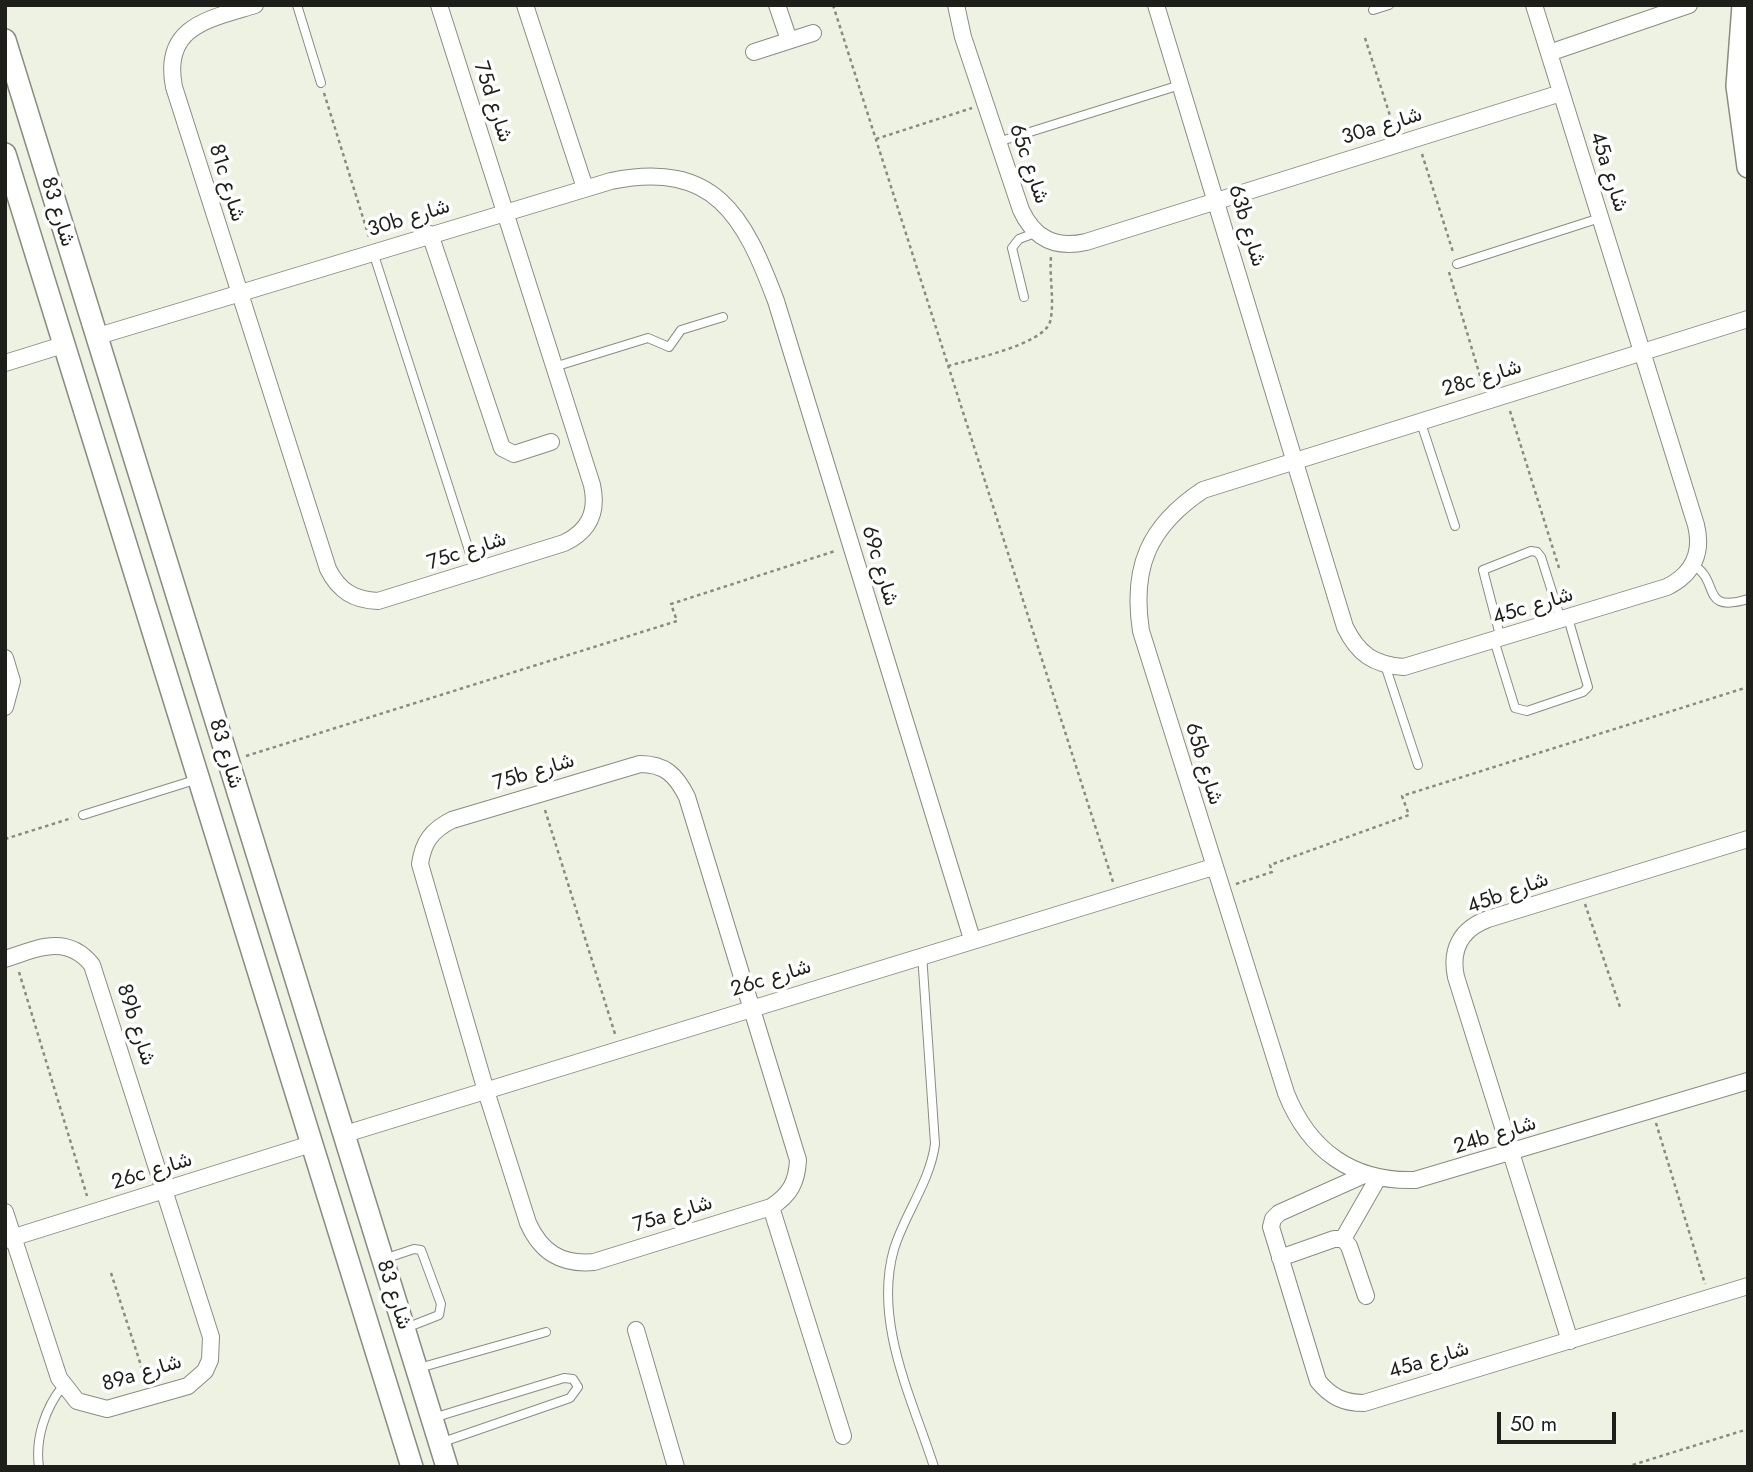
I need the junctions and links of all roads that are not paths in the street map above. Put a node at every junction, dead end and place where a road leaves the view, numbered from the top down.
1 (255, 5) edge
2 (297, 5) edge
3 (439, 5) edge
4 (525, 5) edge
5 (777, 5) edge
6 (956, 5) edge
7 (1156, 5) edge
8 (1389, 5) edge
9 (1534, 5) edge
10 (1689, 5) edge
11 (1743, 5) edge
12 (1373, 10) dead end
13 (813, 33) dead end
14 (5, 40) edge
15 (789, 40) junction
16 (754, 52) dead end
17 (1549, 53) junction
18 (321, 83) road end
19 (1180, 85) junction
20 (1561, 93) junction
21 (998, 142) junction
22 (5, 154) edge
23 (1748, 166) edge
24 (584, 188) junction
25 (1216, 201) junction
26 (505, 211) junction
27 (732, 211) joint
28 (1601, 218) junction
29 (1035, 233) junction
30 (430, 234) junction
31 (373, 252) junction
32 (1457, 264) dead end
33 (238, 293) junction
34 (1024, 297) dead end
35 (723, 317) dead end
36 (1748, 318) edge
37 (95, 337) junction
38 (63, 345) junction
39 (1643, 351) junction
40 (5, 363) edge
41 (554, 367) junction
42 (1420, 420) junction
43 (551, 442) dead end
44 (1295, 459) junction
45 (1229, 480) joint
46 (1455, 526) dead end
47 (1693, 565) junction
48 (133, 568) junction
49 (476, 572) junction
50 (1748, 599) edge
51 (1565, 619) junction
52 (1498, 639) junction
53 (5, 658) edge
54 (1384, 666) junction
55 (203, 682) junction
56 (5, 707) edge
57 (1418, 765) dead end
58 (198, 779) junction
59 (83, 815) road end
60 (1748, 839) edge
61 (1213, 867) junction
62 (972, 939) junction
63 (922, 954) junction
64 (10, 958) edge
65 (751, 1007) junction
66 (1748, 1081) edge
67 (485, 1091) junction
68 (1286, 1093) joint
69 (342, 1135) junction
70 (311, 1144) junction
71 (1511, 1154) junction
72 (1371, 1177) junction
73 (167, 1190) junction
74 (771, 1207) junction
75 (5, 1212) edge
76 (9, 1239) edge
77 (1343, 1239) junction
78 (1280, 1258) junction
79 (382, 1259) junction
80 (1748, 1286) edge
81 (1366, 1296) dead end
82 (403, 1329) junction
83 (636, 1330) dead end
84 (546, 1332) dead end
85 (1570, 1341) junction
86 (416, 1369) junction
87 (63, 1386) junction
88 (432, 1418) junction
89 (844, 1436) dead end
90 (440, 1443) junction
91 (39, 1467) edge
92 (412, 1467) edge
93 (447, 1467) edge
94 (676, 1467) edge
95 (934, 1467) edge

1 - 33 street, 81c شارع
2 - 18 lane
3 - 26 street, 75d شارع
4 - 24 street
5 - 15 street
6 - 21 street, 65c شارع
7 - 19 street, 63b شارع
8 - 12 lane
9 - 17 street, 45a شارع
10 - 17 street
11 - 23 street
13 - 15 street
14 - 37 street, شارع 83
15 - 16 street
17 - 20 street, 45a شارع
19 - 21 lane
19 - 25 street, 63b شارع
20 - 25 street, 30a شارع
20 - 28 street, 45a شارع
21 - 29 street, 65c شارع
22 - 38 street, شارع 83
24 - 26 street, 30b شارع
24 - 27 street, 30b شارع
25 - 29 street, 65c شارع
25 - 44 street, 63b شارع
26 - 30 street, 30b شارع
26 - 41 street, 75c شارع
27 - 62 street, 69c شارع
28 - 32 lane
28 - 39 street, 45a شارع
29 - 34 lane
30 - 31 street, 30b شارع
30 - 43 street
31 - 33 street, 30b شارع
31 - 49 lane
33 - 37 street, 30b شارع
33 - 49 street, 75c شارع
35 - 41 lane
36 - 39 street, 28c شارع
37 - 55 street, شارع 83
38 - 40 street
38 - 48 street, شارع 83
39 - 42 street, 28c شارع
39 - 47 street
41 - 49 street, 75c شارع
42 - 44 street, 28c شارع
42 - 46 lane
44 - 45 street, 28c شارع
44 - 54 street
45 - 61 street, 65b شارع
47 - 50 lane
47 - 51 street, 45c شارع
48 - 55 street
48 - 58 street, شارع 83
51 - 52 street, 45c شارع
51 - 52 lane
51 - 52 lane
52 - 54 street, 45c شارع
53 - 56 street
54 - 57 lane
55 - 69 street, شارع 83
58 - 59 lane
58 - 70 street, شارع 83
60 - 71 street, 45b شارع
61 - 62 street, 26c شارع
61 - 68 street, 65b شارع
62 - 63 street, 26c شارع
63 - 65 street, 26c شارع
63 - 95 lane
64 - 73 street, 89b شارع
65 - 67 street, 26c شارع
65 - 67 street, 75b شارع
65 - 74 street
66 - 71 street, 24b شارع
67 - 69 street, 26c شارع
67 - 74 street, 75a شارع
68 - 72 street, 24b شارع
69 - 79 street, شارع 83
70 - 73 street, 26c شارع
70 - 92 street, شارع 83
71 - 72 street, 24b شارع
71 - 85 street
72 - 77 street
72 - 78 street, 45a شارع
73 - 76 street, 26c شارع
73 - 87 street, 89a شارع
74 - 89 street
75 - 76 street
76 - 87 street
77 - 78 street
77 - 81 street
78 - 85 street, 45a شارع
79 - 82 street, شارع 83
79 - 82 lane
80 - 85 street, 45a شارع
82 - 86 street, شارع 83
83 - 94 street
84 - 86 lane
86 - 88 street, شارع 83
87 - 91 lane
88 - 90 street, شارع 83
88 - 90 lane
90 - 93 street, شارع 83

